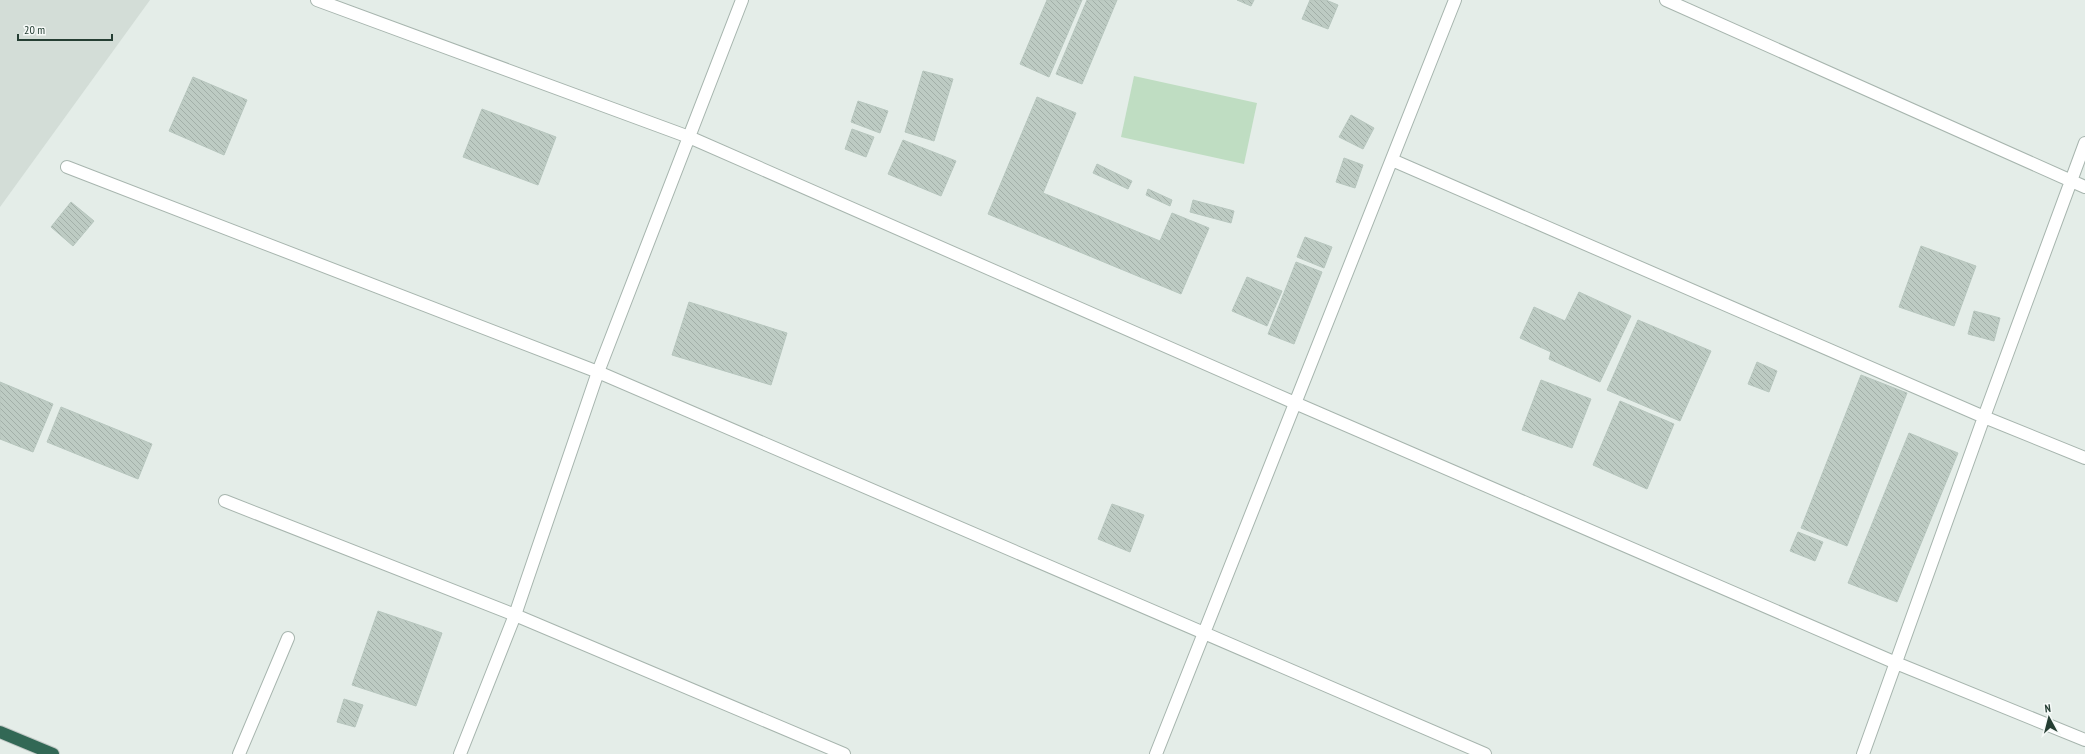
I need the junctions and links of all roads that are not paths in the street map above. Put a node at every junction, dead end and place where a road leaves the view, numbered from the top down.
1 (317, 0) edge
2 (742, 0) edge
3 (1456, 0) edge
4 (1666, 0) edge
5 (689, 137) junction
6 (2085, 143) edge
7 (1392, 160) junction
8 (67, 167) dead end
9 (2071, 181) junction
10 (2085, 187) edge
11 (598, 372) junction
12 (1295, 403) junction
13 (1984, 417) junction
14 (2085, 458) edge
15 (225, 501) dead end
16 (515, 615) junction
17 (1204, 633) junction
18 (288, 638) dead end
19 (1896, 663) junction
20 (0, 732) edge
21 (2085, 740) edge
22 (53, 754) edge
23 (239, 754) edge
24 (460, 754) edge
25 (844, 754) edge
26 (1156, 754) edge
27 (1486, 754) edge
28 (1863, 754) edge

1 - 5 street
2 - 5 street
3 - 7 street
4 - 9 street
5 - 11 street
5 - 12 street
6 - 9 street
7 - 12 street
7 - 13 street
8 - 11 street
9 - 10 street
9 - 13 street
11 - 16 street
11 - 17 street
12 - 17 street
12 - 19 street
13 - 14 street
13 - 19 street
15 - 16 street
16 - 24 street
16 - 25 street
17 - 26 street
17 - 27 street
18 - 23 street
19 - 21 street
19 - 28 street
20 - 22 highway

